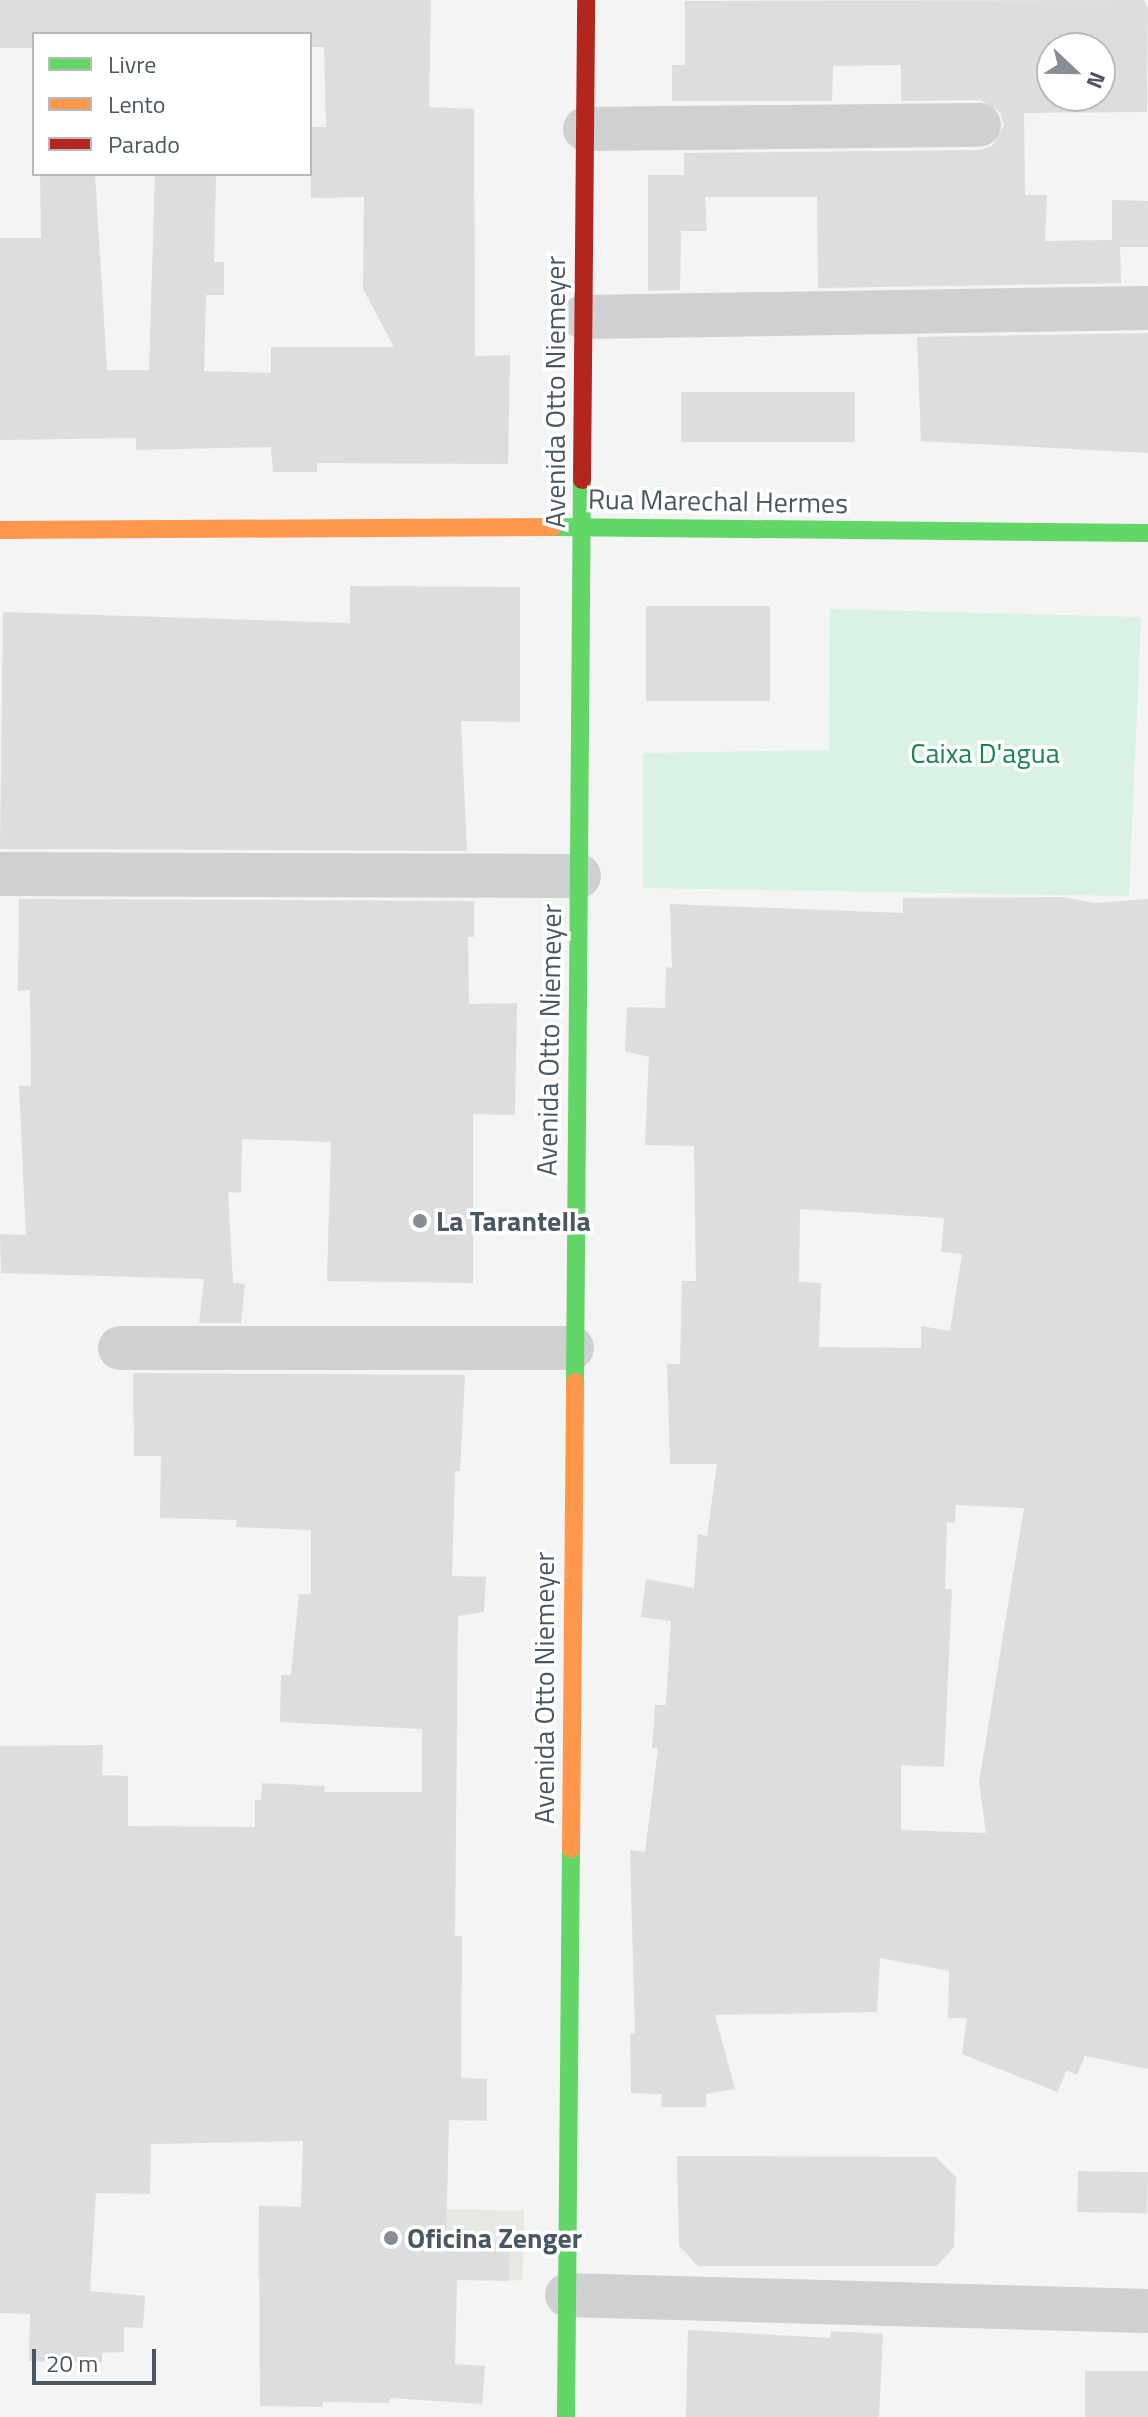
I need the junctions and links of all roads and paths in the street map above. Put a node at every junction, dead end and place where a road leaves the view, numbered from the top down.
1 (586, 0) edge
2 (979, 125) dead end
3 (585, 129) junction
4 (1148, 308) edge
5 (583, 317) junction
6 (582, 527) junction
7 (0, 530) edge
8 (1148, 533) edge
9 (0, 874) edge
10 (579, 876) junction
11 (120, 1348) dead end
12 (572, 1348) junction
13 (567, 2295) junction
14 (1148, 2311) edge
15 (566, 2417) edge

1 - 3 main road, Avenida Otto Niemeyer
2 - 3 street
3 - 5 main road, Avenida Otto Niemeyer
4 - 5 street
5 - 6 main road, Avenida Otto Niemeyer
6 - 7 main road, Rua Marechal Hermes
6 - 8 main road, Rua Marechal Hermes
6 - 10 main road, Avenida Otto Niemeyer
9 - 10 street
10 - 12 main road, Avenida Otto Niemeyer
11 - 12 street
12 - 13 main road, Avenida Otto Niemeyer
13 - 14 street
13 - 15 main road, Avenida Otto Niemeyer

